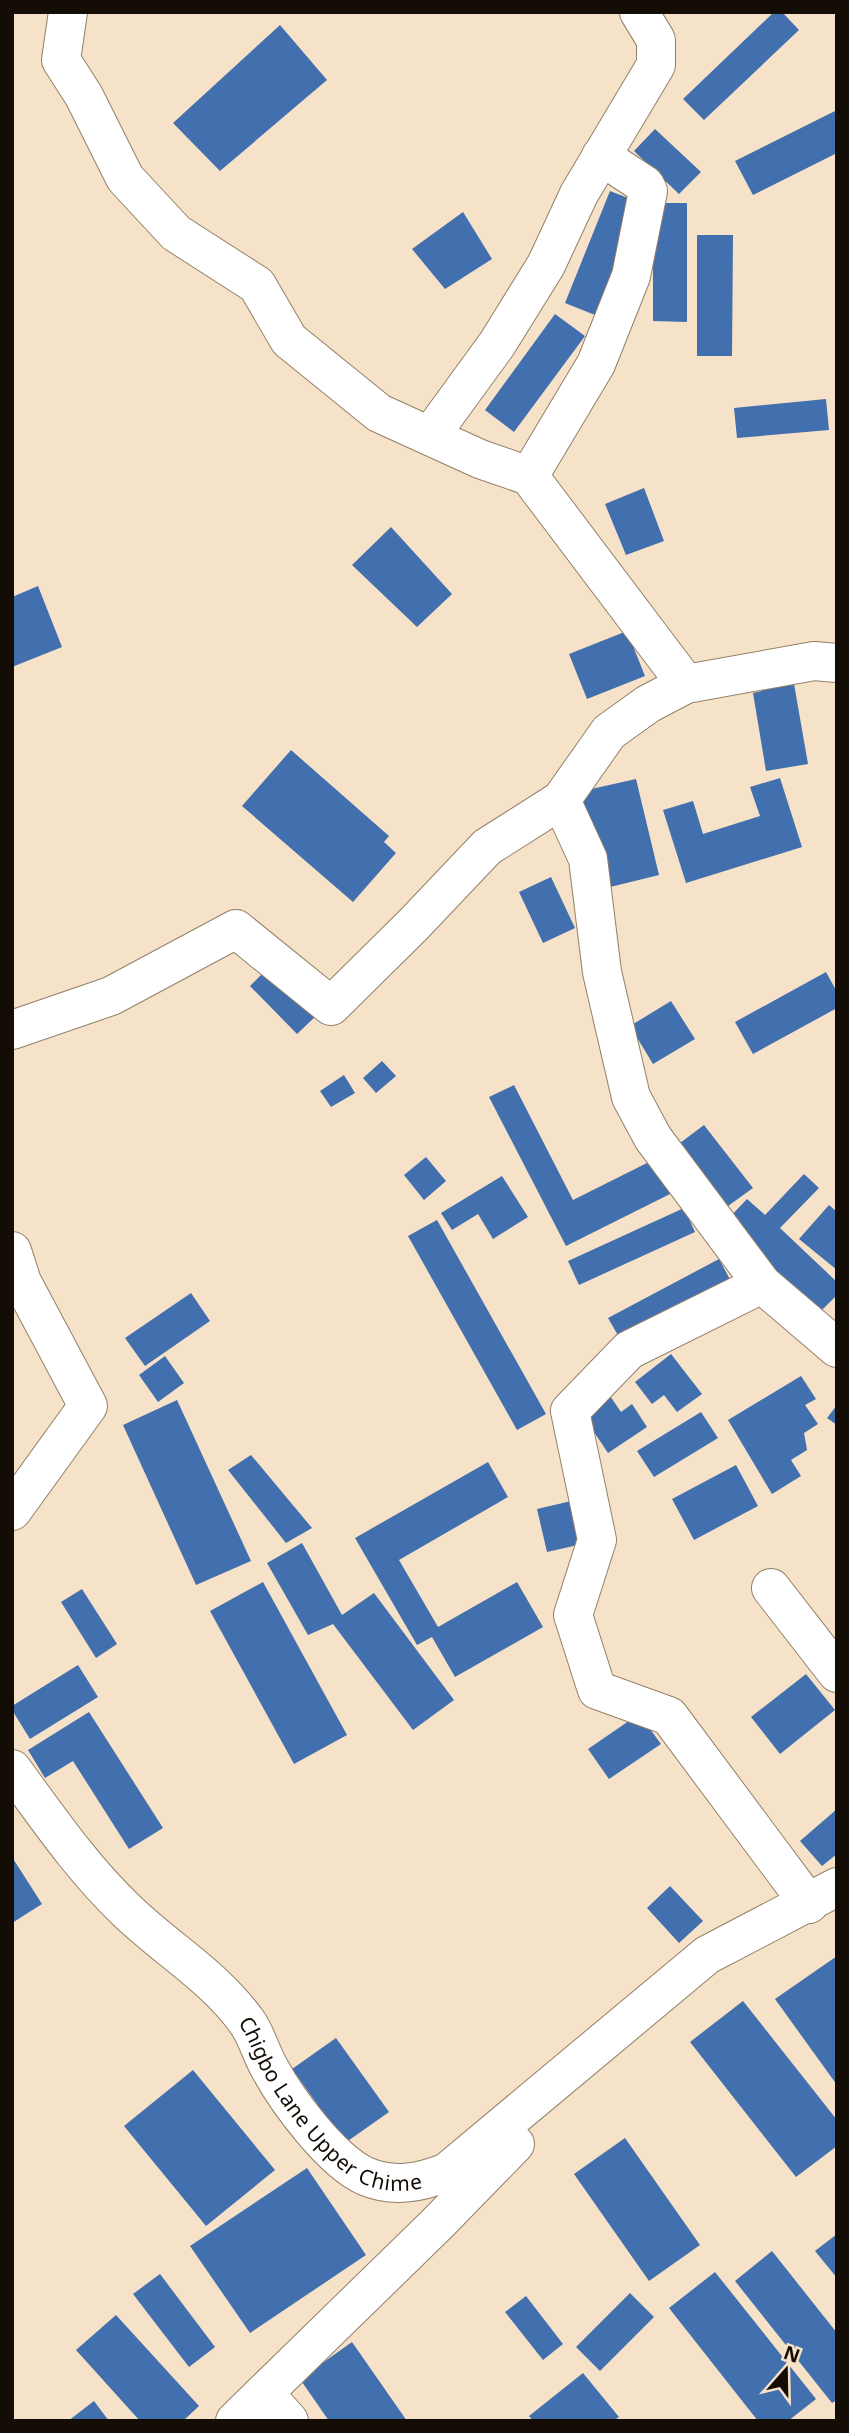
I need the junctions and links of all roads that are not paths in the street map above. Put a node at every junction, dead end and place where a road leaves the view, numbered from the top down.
1 (68, 12) edge
2 (639, 12) edge
3 (601, 156) junction
4 (430, 436) junction
5 (529, 476) junction
6 (837, 663) edge
7 (686, 684) junction
8 (561, 800) junction
9 (12, 1030) edge
10 (12, 1251) edge
11 (762, 1284) junction
12 (837, 1348) edge
13 (12, 1511) edge
14 (771, 1588) dead end
15 (837, 1673) edge
16 (12, 1769) edge
17 (823, 1896) edge
18 (578, 2063) junction
19 (264, 2393) junction
20 (235, 2421) edge
21 (289, 2421) edge

1 - 4 street
2 - 3 street
3 - 4 street
3 - 5 street
4 - 5 street
5 - 7 street
6 - 7 street
7 - 8 street
8 - 9 street
8 - 11 street
10 - 13 street
11 - 12 street
11 - 17 street
14 - 15 street
16 - 18 street, Chigbo Lane Upper Chime
17 - 18 street, Chigbo Lane Upper Chime
18 - 19 street
19 - 20 street
19 - 21 street

